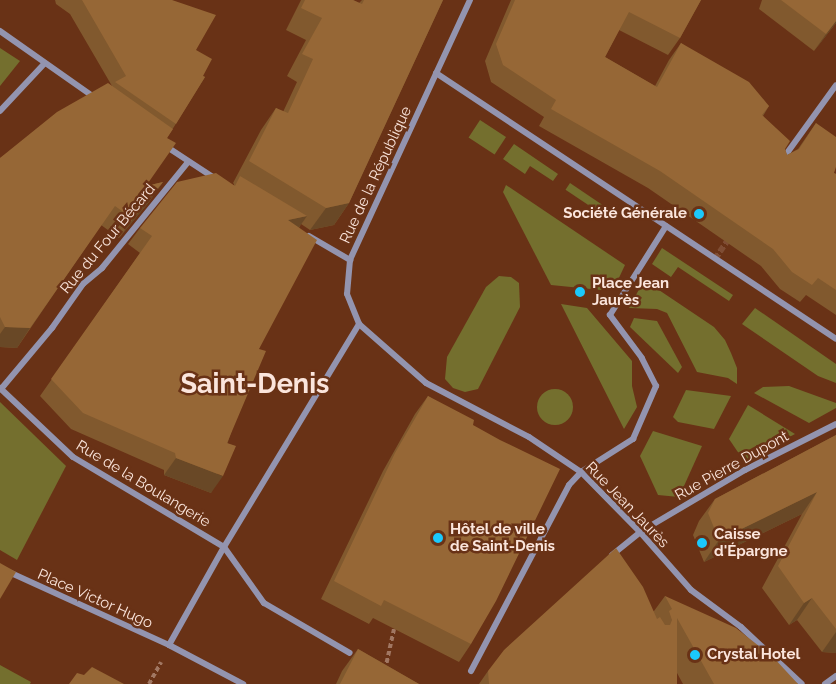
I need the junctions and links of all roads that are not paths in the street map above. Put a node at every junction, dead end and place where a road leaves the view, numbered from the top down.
1 (470, 0) edge
2 (0, 31) edge
3 (44, 64) junction
4 (436, 74) junction
5 (836, 85) edge
6 (104, 105) edge
7 (0, 111) edge
8 (156, 140) edge
9 (188, 162) junction
10 (778, 167) edge
11 (227, 185) edge
12 (666, 226) junction
13 (305, 233) edge
14 (350, 260) junction
15 (358, 324) junction
16 (836, 339) edge
17 (1, 389) edge
18 (836, 424) edge
19 (581, 472) junction
20 (640, 532) junction
21 (224, 547) junction
22 (615, 567) edge
23 (0, 568) edge
24 (169, 645) junction
25 (350, 653) dead end
26 (471, 671) dead end
27 (836, 676) edge
28 (243, 684) edge
29 (802, 684) edge
30 (825, 684) edge

1 - 4 street, Rue de la République
2 - 3 street
3 - 6 street
3 - 7 street
4 - 12 street
4 - 14 street, Rue de la République
5 - 10 street
8 - 9 street
9 - 11 street
9 - 17 street, Rue du Four Bécard
12 - 16 street
12 - 19 street
13 - 14 street
14 - 15 street, Rue de la République
15 - 19 street, Rue Jean Jaurès
15 - 21 street
17 - 21 street, Rue de la Boulangerie
18 - 20 street, Rue Pierre Dupont
19 - 20 street, Rue Jean Jaurès
19 - 26 street
20 - 22 street, Rue Pierre Dupont
20 - 29 street, Rue Jean Jaurès
21 - 24 street
21 - 25 street
23 - 24 street, Place Victor Hugo
24 - 28 street, Place Victor Hugo
27 - 30 street

